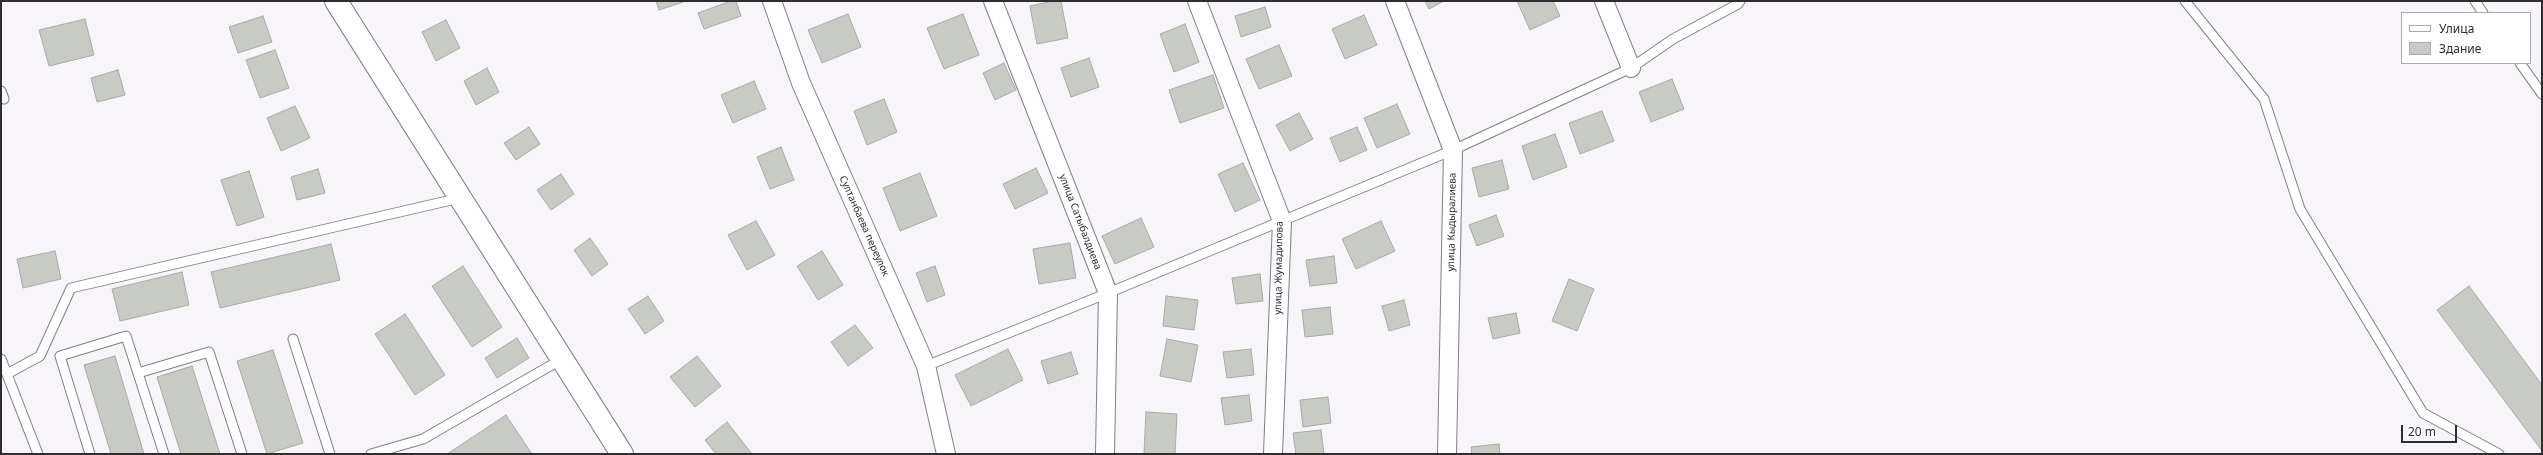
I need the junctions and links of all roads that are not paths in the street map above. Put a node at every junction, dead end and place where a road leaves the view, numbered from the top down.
1 (336, 1) edge
2 (772, 1) edge
3 (993, 1) edge
4 (1198, 1) edge
5 (1395, 1) edge
6 (1604, 1) edge
7 (1740, 1) edge
8 (2184, 1) edge
9 (2475, 1) edge
10 (2483, 12) edge
11 (2521, 64) edge
12 (1630, 68) junction
13 (2542, 94) edge
14 (1453, 150) junction
15 (460, 198) junction
16 (1282, 221) junction
17 (1108, 293) junction
18 (293, 339) dead end
19 (1, 359) edge
20 (562, 359) junction
21 (926, 366) junction
22 (138, 373) junction
23 (7, 374) junction
24 (401, 450) edge
25 (38, 454) edge
26 (90, 454) edge
27 (164, 454) edge
28 (242, 454) edge
29 (330, 454) edge
30 (371, 454) edge
31 (622, 454) edge
32 (946, 454) edge
33 (1105, 454) edge
34 (1273, 454) edge
35 (1447, 454) edge
36 (2499, 454) edge

1 - 15 main road
2 - 21 street, Султанбаева переулок
3 - 17 street, улица Сатыбалдиева
4 - 16 street, улица Жумадилова
5 - 14 street, улица Кыдыралиева
6 - 12 street
7 - 12 lane
8 - 36 lane
9 - 10 lane
11 - 13 lane
12 - 14 lane
14 - 16 lane
14 - 35 street, улица Кыдыралиева
15 - 20 main road
15 - 23 lane
16 - 17 lane
16 - 34 street, улица Жумадилова
17 - 21 lane
17 - 33 street, улица Сатыбалдиева
18 - 29 lane
19 - 23 lane
20 - 24 lane
20 - 31 main road
21 - 32 street, Султанбаева переулок
22 - 26 lane
22 - 27 lane
22 - 28 lane
23 - 25 lane
24 - 30 lane

